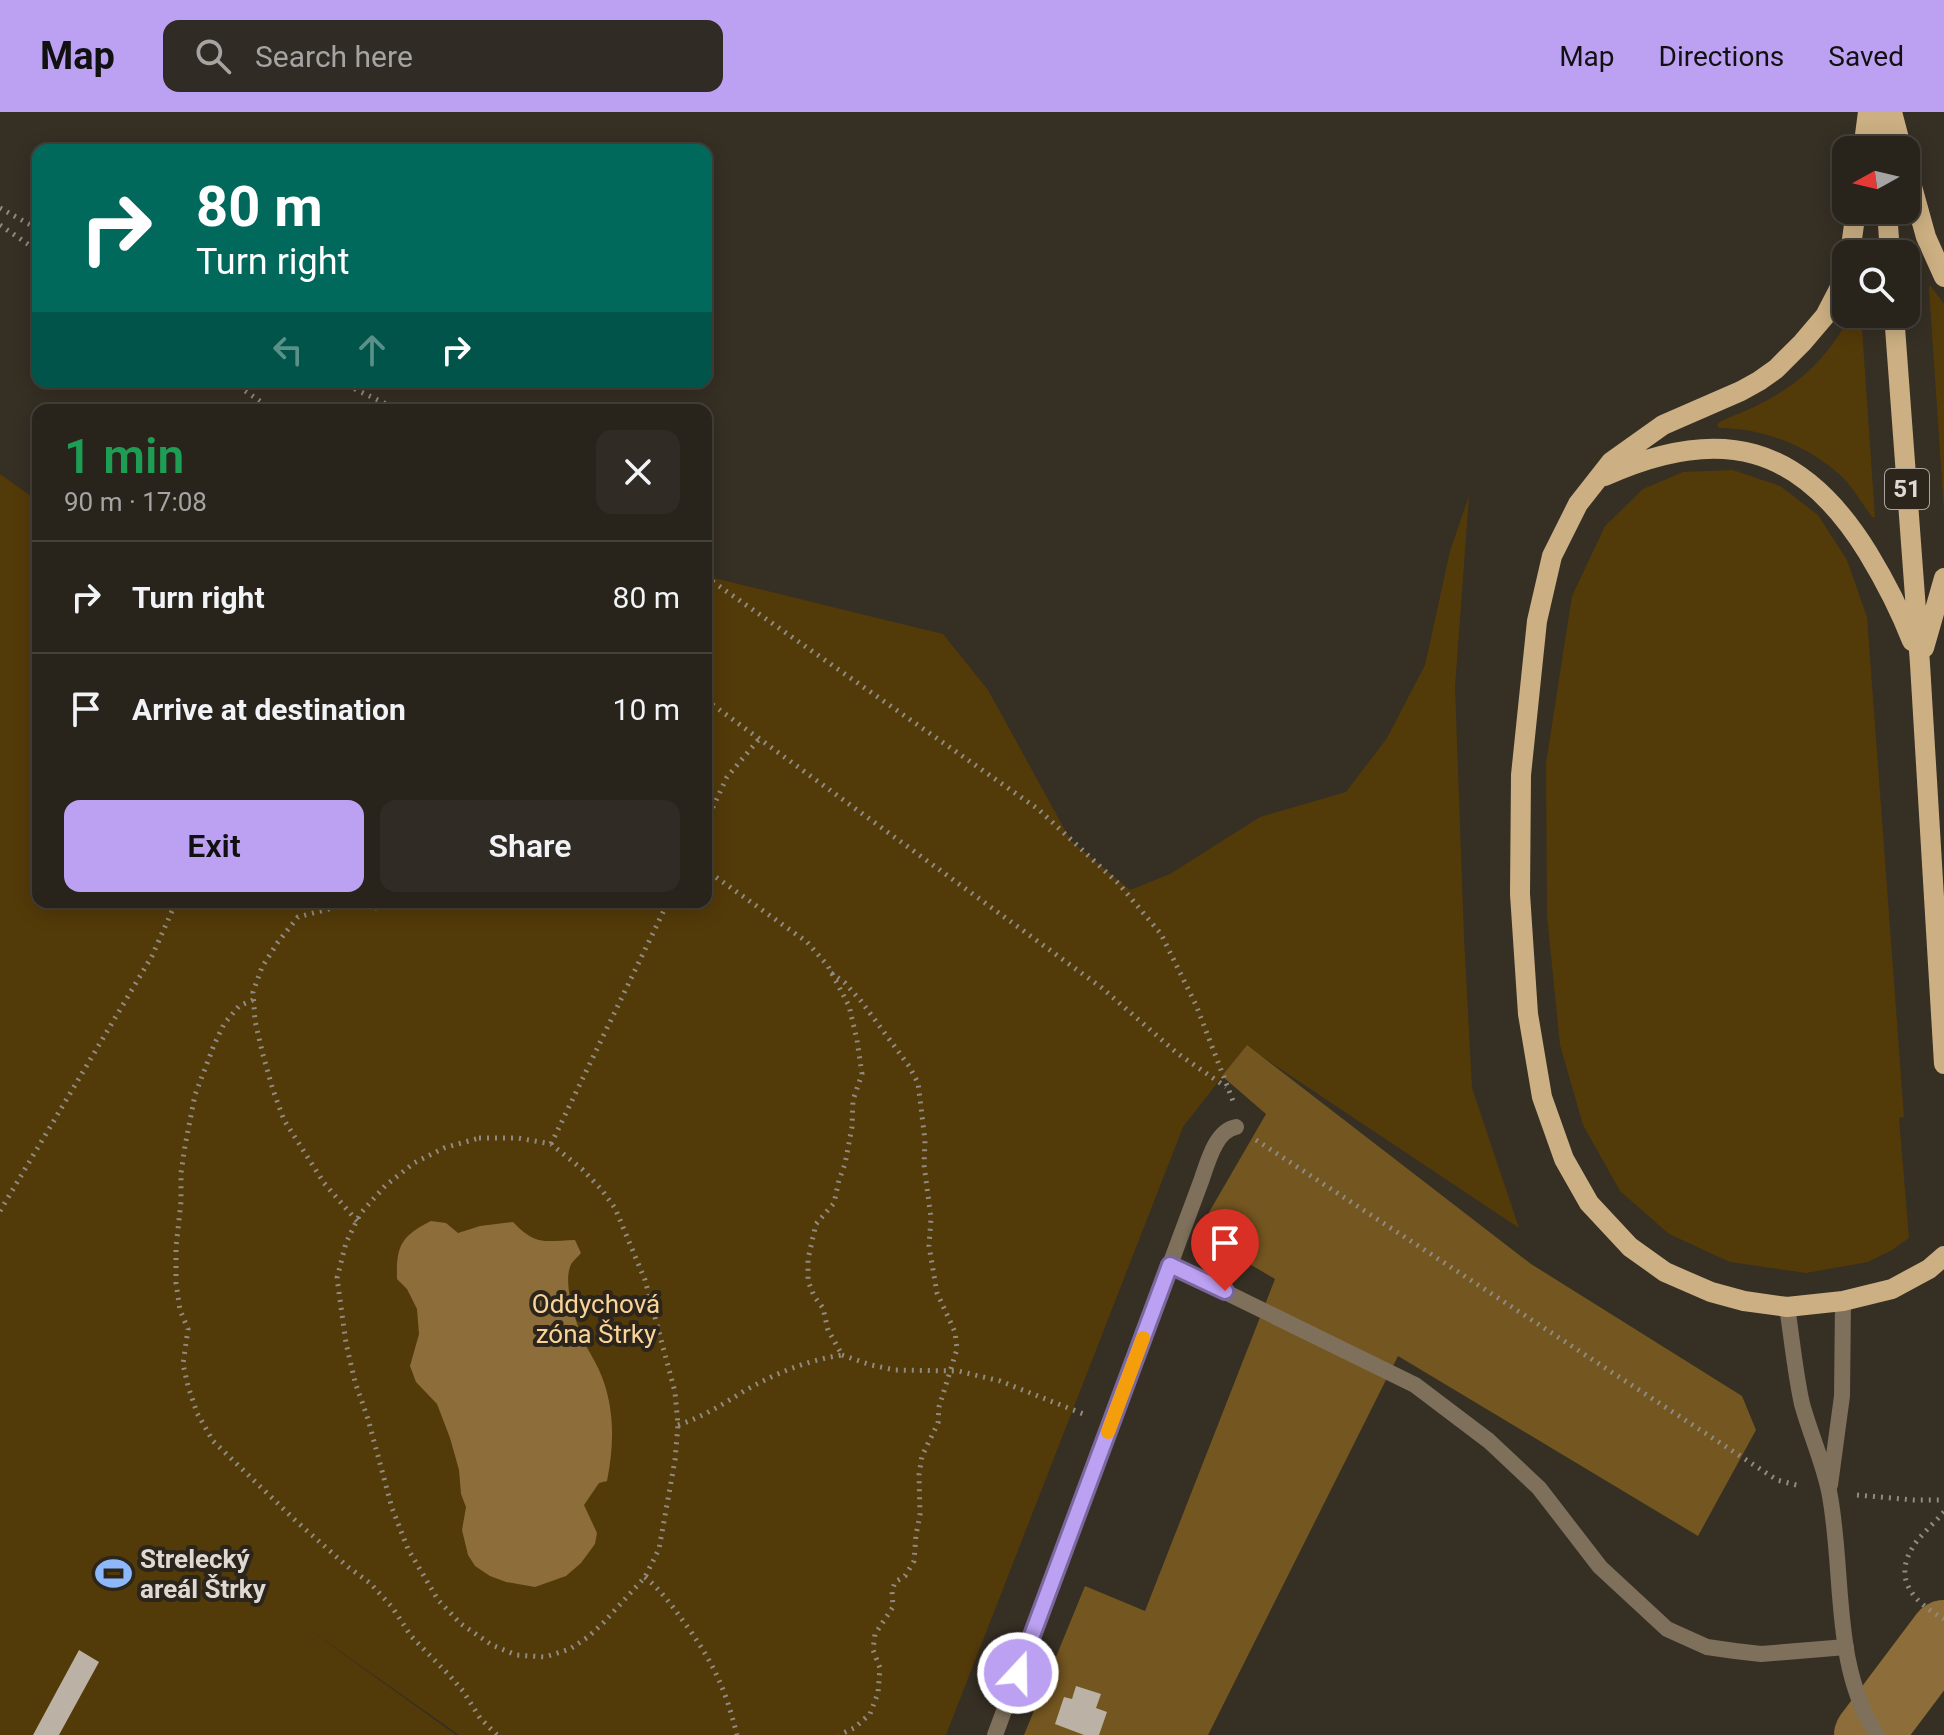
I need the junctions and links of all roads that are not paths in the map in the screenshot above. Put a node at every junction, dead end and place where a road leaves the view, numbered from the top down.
1 (1868, 112) edge
2 (1880, 112) edge
3 (1892, 112) edge
4 (1865, 136) edge
5 (1881, 136) edge
6 (1898, 136) edge
7 (1920, 215) edge
8 (1944, 277) edge
9 (1832, 302) edge
10 (1895, 328) edge
11 (1597, 479) junction
12 (1944, 578) edge
13 (1920, 664) junction
14 (1944, 1064) edge
15 (1236, 1127) road end
16 (1944, 1256) edge
17 (1170, 1265) junction
18 (1843, 1301) junction
19 (1787, 1307) junction
20 (1829, 1491) junction
21 (1846, 1647) junction
22 (995, 1735) edge
23 (1877, 1735) edge

1 - 4 main road
2 - 5 main road
3 - 6 main road
7 - 8 main road
9 - 11 main road
10 - 13 main road, 51
11 - 13 main road
11 - 19 main road
12 - 13 main road
13 - 14 main road, 51
15 - 17 street
16 - 18 main road
17 - 21 street
17 - 22 street
18 - 19 main road
18 - 20 street
19 - 20 street
20 - 21 street
21 - 23 street

